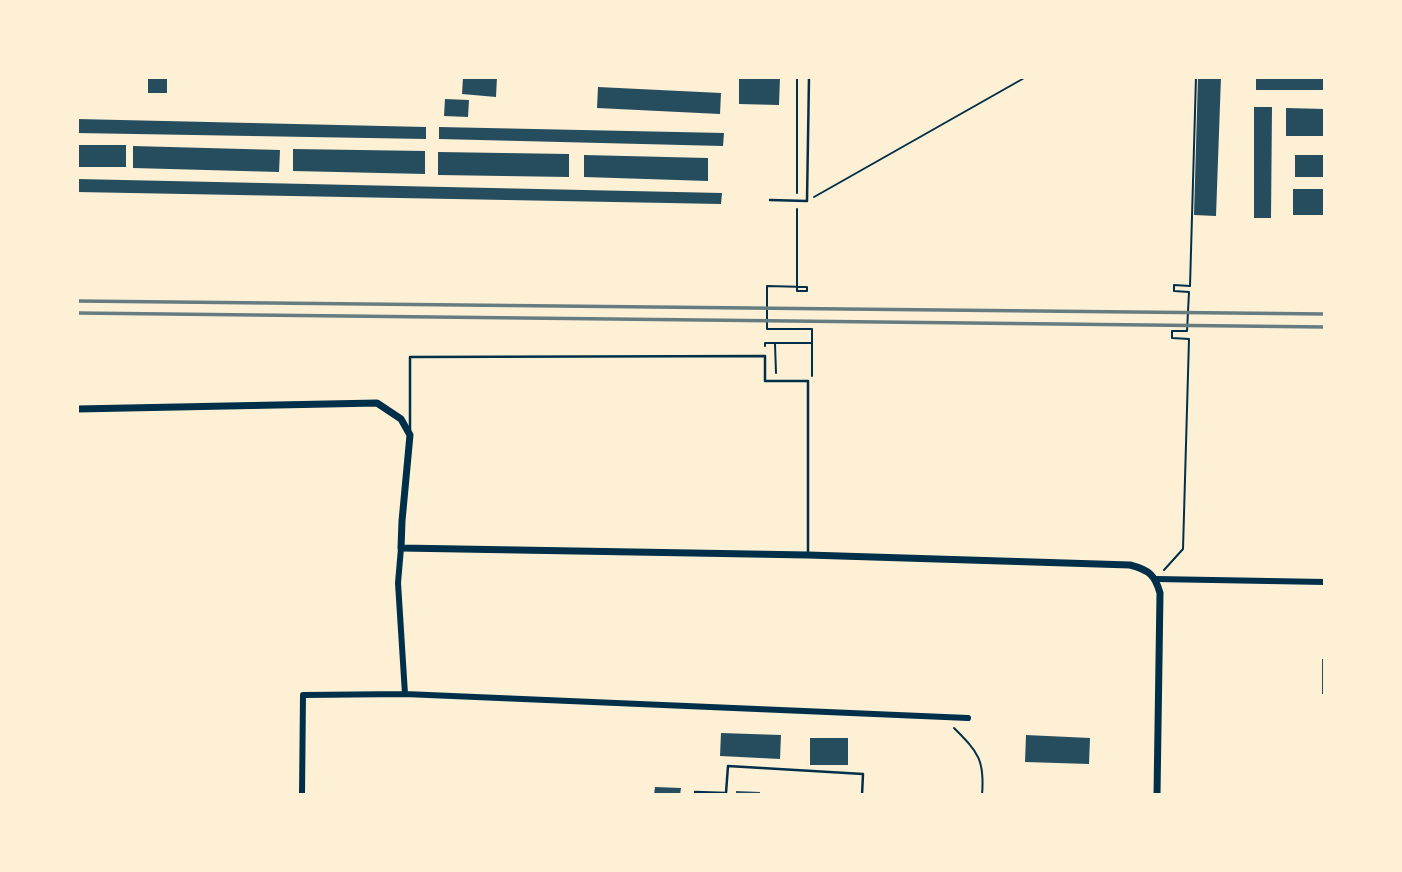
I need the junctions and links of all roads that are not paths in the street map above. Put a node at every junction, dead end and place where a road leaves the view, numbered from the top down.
1 (809, 77) edge
2 (770, 200) dead end
3 (77, 409) edge
4 (410, 435) junction
5 (401, 548) junction
6 (808, 555) junction
7 (1156, 579) junction
8 (1325, 582) edge
9 (405, 694) junction
10 (968, 718) dead end
11 (695, 792) dead end
12 (302, 795) edge
13 (862, 795) edge
14 (1157, 795) edge

1 - 2 lane
3 - 4 street
4 - 5 street
4 - 6 lane
5 - 6 street
5 - 9 street
6 - 7 street
7 - 8 street
7 - 14 street
9 - 10 street
9 - 12 street
11 - 13 lane

